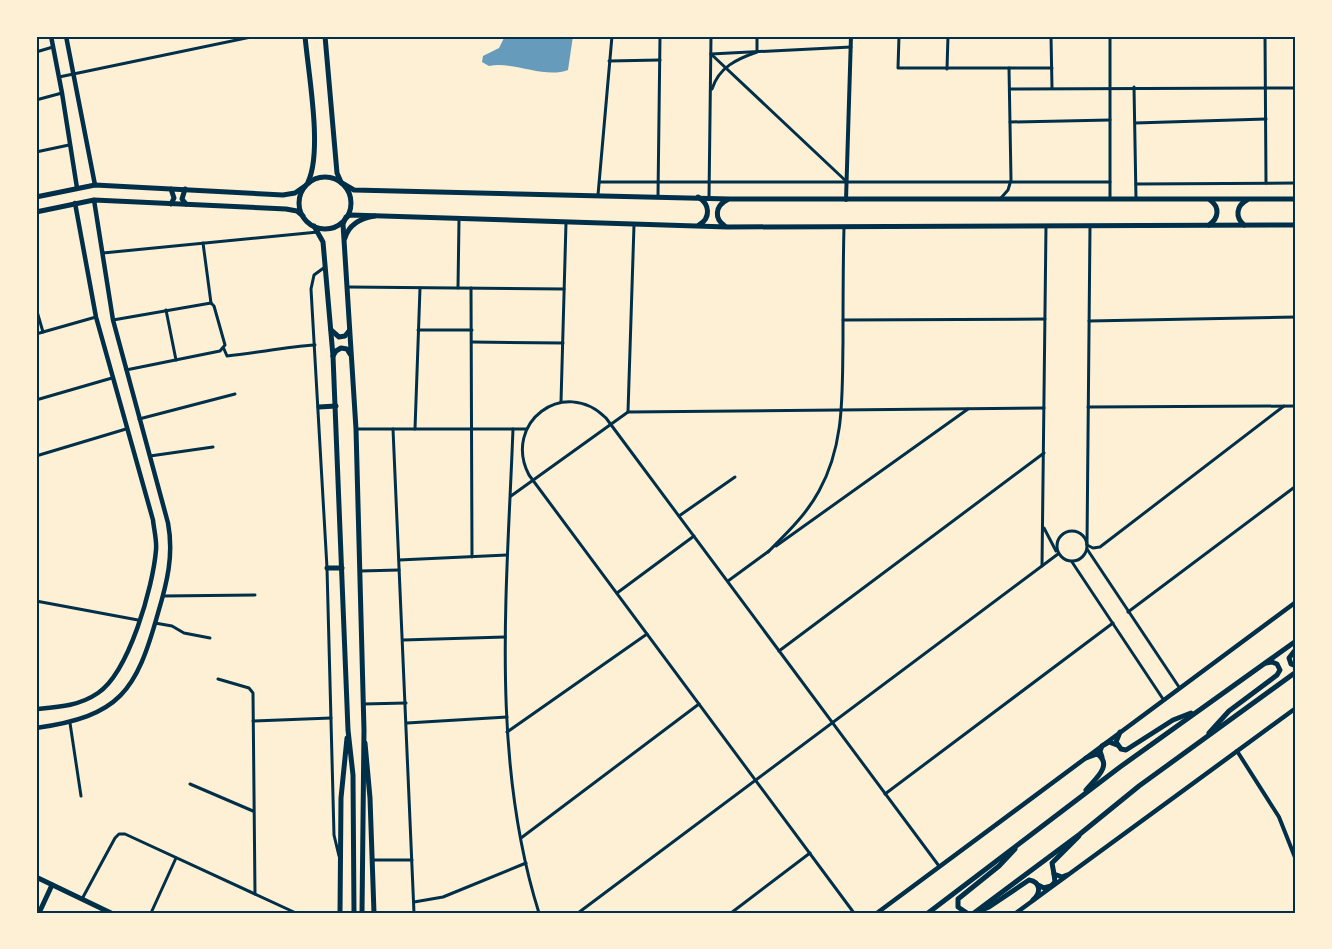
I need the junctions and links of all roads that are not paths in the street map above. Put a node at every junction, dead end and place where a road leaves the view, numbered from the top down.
1 (51, 36) edge
2 (66, 36) edge
3 (256, 36) edge
4 (304, 36) edge
5 (325, 36) edge
6 (612, 36) edge
7 (660, 36) edge
8 (711, 36) edge
9 (758, 36) edge
10 (851, 36) edge
11 (899, 36) edge
12 (948, 36) edge
13 (1051, 36) edge
14 (1110, 36) edge
15 (1265, 36) edge
16 (234, 38) edge
17 (851, 47) junction
18 (53, 48) junction
19 (36, 52) edge
20 (757, 52) junction
21 (711, 54) junction
22 (660, 60) junction
23 (609, 61) junction
24 (725, 68) junction
25 (1010, 68) junction
26 (1052, 68) junction
27 (948, 69) junction
28 (74, 74) junction
29 (59, 76) junction
30 (1110, 87) junction
31 (1134, 87) junction
32 (1052, 88) junction
33 (1266, 88) junction
34 (1296, 88) edge
35 (1010, 89) junction
36 (710, 92) junction
37 (62, 93) junction
38 (36, 100) edge
39 (1266, 119) junction
40 (1110, 120) junction
41 (1010, 122) junction
42 (1135, 123) junction
43 (69, 145) junction
44 (36, 152) edge
45 (600, 182) junction
46 (658, 182) junction
47 (709, 182) junction
48 (847, 182) junction
49 (1011, 182) junction
50 (1110, 182) junction
51 (342, 183) junction
52 (1266, 183) junction
53 (1296, 183) edge
54 (1136, 184) junction
55 (95, 185) junction
56 (305, 186) junction
57 (77, 188) junction
58 (171, 189) junction
59 (185, 189) junction
60 (598, 195) junction
61 (658, 196) junction
62 (36, 197) edge
63 (697, 197) junction
64 (709, 198) junction
65 (730, 199) junction
66 (998, 199) junction
67 (1110, 199) junction
68 (1136, 199) junction
69 (1209, 199) junction
70 (1296, 199) edge
71 (94, 200) junction
72 (846, 200) junction
73 (1247, 200) junction
74 (75, 203) junction
75 (171, 204) junction
76 (186, 204) junction
77 (36, 212) edge
78 (303, 216) junction
79 (375, 216) junction
80 (346, 218) junction
81 (459, 220) junction
82 (566, 223) junction
83 (634, 225) junction
84 (1208, 225) junction
85 (1245, 225) junction
86 (1296, 225) edge
87 (314, 226) junction
88 (696, 226) junction
89 (1046, 226) junction
90 (1090, 226) junction
91 (727, 227) junction
92 (844, 227) junction
93 (318, 232) junction
94 (203, 243) junction
95 (344, 243) junction
96 (103, 253) junction
97 (326, 267) junction
98 (348, 287) junction
99 (420, 288) junction
100 (458, 288) junction
101 (471, 288) junction
102 (564, 289) junction
103 (212, 303) junction
104 (36, 308) edge
105 (166, 310) junction
106 (1296, 316) edge
107 (96, 317) junction
108 (1045, 319) junction
109 (113, 320) junction
110 (843, 320) junction
111 (1089, 321) junction
112 (350, 329) junction
113 (331, 330) junction
114 (418, 330) junction
115 (472, 330) junction
116 (43, 332) junction
117 (36, 334) edge
118 (472, 342) junction
119 (563, 343) junction
120 (315, 345) junction
121 (224, 349) junction
122 (333, 356) junction
123 (351, 357) junction
124 (176, 360) junction
125 (125, 370) junction
126 (112, 378) junction
127 (234, 394) dead end
128 (36, 400) edge
129 (561, 402) junction
130 (336, 406) junction
131 (1284, 406) junction
132 (1296, 406) edge
133 (319, 407) junction
134 (1088, 407) junction
135 (1044, 408) junction
136 (968, 409) junction
137 (842, 410) junction
138 (628, 412) junction
139 (139, 419) junction
140 (611, 424) junction
141 (126, 429) junction
142 (356, 429) junction
143 (394, 429) junction
144 (415, 429) junction
145 (472, 429) junction
146 (513, 429) junction
147 (526, 429) junction
148 (213, 447) dead end
149 (1044, 453) junction
150 (36, 456) edge
151 (150, 456) junction
152 (735, 477) dead end
153 (533, 480) junction
154 (1296, 486) edge
155 (511, 496) junction
156 (679, 516) junction
157 (1043, 525) junction
158 (694, 536) junction
159 (1087, 546) junction
160 (768, 552) junction
161 (1058, 553) junction
162 (507, 555) junction
163 (472, 557) junction
164 (399, 560) junction
165 (1072, 562) junction
166 (1042, 566) junction
167 (327, 568) junction
168 (342, 568) junction
169 (399, 570) junction
170 (359, 571) junction
171 (728, 581) junction
172 (617, 593) junction
173 (163, 596) junction
174 (255, 596) dead end
175 (36, 601) edge
176 (1296, 602) edge
177 (1128, 612) junction
178 (138, 620) junction
179 (156, 622) junction
180 (1113, 622) junction
181 (647, 634) junction
182 (505, 637) junction
183 (210, 638) dead end
184 (402, 640) junction
185 (1296, 641) edge
186 (1296, 649) edge
187 (779, 651) junction
188 (1263, 665) junction
189 (1296, 666) edge
190 (1296, 672) edge
191 (218, 680) dead end
192 (1179, 687) junction
193 (1163, 699) junction
194 (406, 703) junction
195 (363, 704) junction
196 (699, 704) junction
197 (1296, 708) edge
198 (36, 709) edge
199 (1194, 713) junction
200 (507, 717) junction
201 (331, 718) junction
202 (253, 721) junction
203 (70, 723) junction
204 (407, 723) junction
205 (833, 723) junction
206 (36, 728) edge
207 (348, 730) junction
208 (364, 730) junction
209 (507, 732) junction
210 (1120, 732) junction
211 (1207, 735) junction
212 (1104, 744) junction
213 (1119, 747) junction
214 (1238, 751) junction
215 (1086, 758) junction
216 (1102, 758) junction
217 (756, 780) junction
218 (190, 784) dead end
219 (885, 794) junction
220 (81, 796) dead end
221 (1079, 798) junction
222 (254, 811) junction
223 (1080, 834) junction
224 (521, 838) junction
225 (1026, 838) junction
226 (810, 853) junction
227 (1295, 853) edge
228 (339, 856) junction
229 (176, 858) junction
230 (372, 860) junction
231 (412, 860) junction
232 (1296, 860) edge
233 (526, 863) junction
234 (939, 866) junction
235 (1052, 871) junction
236 (1067, 875) junction
237 (36, 877) edge
238 (1037, 884) junction
239 (52, 885) junction
240 (1051, 886) junction
241 (254, 894) junction
242 (82, 899) junction
243 (1033, 900) junction
244 (414, 902) junction
245 (39, 913) edge
246 (110, 913) edge
247 (151, 913) edge
248 (296, 913) edge
249 (340, 913) edge
250 (354, 913) edge
251 (362, 913) edge
252 (374, 913) edge
253 (414, 913) edge
254 (539, 913) edge
255 (578, 913) edge
256 (730, 913) edge
257 (854, 913) edge
258 (877, 913) edge
259 (928, 913) edge
260 (967, 913) edge
261 (973, 913) edge
262 (1016, 913) edge

1 - 18 main road
2 - 28 main road
3 - 16 street
4 - 56 main road
5 - 51 main road
6 - 23 street
7 - 22 street
8 - 21 street
9 - 20 street
10 - 17 street
11 - 27 street
12 - 27 street
13 - 26 street
14 - 30 street
15 - 33 street
16 - 28 street
17 - 20 street
17 - 48 street
18 - 19 street
18 - 29 main road
20 - 21 street
20 - 24 street
21 - 24 street
21 - 36 street
22 - 23 street
22 - 46 street
23 - 45 street
24 - 36 street
24 - 48 street
25 - 26 street
25 - 27 street
25 - 35 street
26 - 32 street
28 - 29 street
28 - 55 main road
29 - 37 main road
30 - 31 street
30 - 32 street
30 - 40 street
31 - 33 street
31 - 42 street
32 - 35 street
33 - 34 street
33 - 39 street
35 - 41 street
36 - 47 street
37 - 38 street
37 - 43 main road
39 - 42 street
39 - 52 street
40 - 41 street
40 - 50 street
41 - 49 street
42 - 54 street
43 - 44 street
43 - 57 main road
45 - 46 street
45 - 60 street
46 - 47 street
46 - 61 street
47 - 48 street
47 - 64 street
48 - 49 street
48 - 72 street
49 - 50 street
49 - 66 street
50 - 67 street
51 - 56 main road
51 - 60 main road
51 - 80 main road
52 - 53 street
52 - 54 street
54 - 68 street
55 - 57 main road
55 - 58 main road
56 - 59 main road
56 - 78 main road
57 - 62 main road
58 - 59 main road
58 - 75 main road
59 - 76 main road
60 - 61 main road
61 - 63 main road
63 - 64 main road
63 - 88 main road
64 - 65 main road
65 - 72 main road
65 - 91 main road
66 - 67 main road
66 - 72 main road
67 - 68 main road
68 - 69 main road
69 - 73 main road
69 - 84 main road
70 - 73 main road
71 - 74 main road
71 - 75 main road
71 - 96 main road
73 - 85 main road
74 - 77 main road
74 - 107 main road
75 - 76 main road
76 - 78 main road
78 - 87 main road
79 - 80 main road
79 - 81 main road
79 - 95 main road
80 - 87 main road
80 - 95 main road
81 - 82 main road
81 - 100 street
82 - 83 main road
82 - 102 street
83 - 88 main road
83 - 138 street
84 - 85 main road
84 - 90 main road
85 - 86 main road
87 - 93 main road
88 - 91 main road
89 - 90 main road
89 - 92 main road
89 - 108 street
90 - 111 street
91 - 92 main road
92 - 110 street
93 - 94 street
93 - 97 main road
94 - 96 street
94 - 103 street
95 - 98 main road
96 - 109 main road
97 - 113 main road
97 - 120 street
98 - 99 street
98 - 112 main road
99 - 100 street
99 - 114 street
100 - 101 street
101 - 102 street
101 - 115 street
102 - 119 street
103 - 105 street
103 - 121 street
104 - 116 street
105 - 109 street
105 - 124 street
106 - 111 street
107 - 116 street
107 - 126 main road
108 - 110 street
108 - 135 street
109 - 125 main road
110 - 137 street
111 - 134 street
112 - 113 main road
112 - 123 main road
113 - 122 main road
114 - 115 street
114 - 144 street
115 - 118 street
116 - 117 street
118 - 119 street
118 - 145 street
119 - 129 street
120 - 121 street
120 - 133 street
121 - 124 street
122 - 123 main road
122 - 130 main road
123 - 142 main road
124 - 125 street
125 - 139 main road
126 - 128 street
126 - 141 main road
127 - 139 street
129 - 140 street
129 - 147 street
130 - 133 main road
130 - 168 main road
131 - 132 street
131 - 134 street
131 - 159 street
133 - 167 street
134 - 159 street
135 - 136 street
135 - 149 street
136 - 137 street
136 - 160 street
137 - 138 street
137 - 160 street
138 - 140 street
139 - 151 main road
140 - 153 street
140 - 156 street
141 - 150 street
141 - 178 main road
142 - 143 street
142 - 170 main road
143 - 144 street
143 - 164 street
144 - 145 street
145 - 146 street
145 - 163 street
146 - 147 street
146 - 155 street
147 - 153 street
148 - 151 street
149 - 157 street
149 - 187 street
151 - 173 main road
152 - 156 street
153 - 155 street
153 - 172 street
154 - 177 street
155 - 162 street
156 - 158 street
157 - 161 street
157 - 166 street
158 - 171 street
158 - 172 street
159 - 161 street
159 - 165 street
159 - 177 street
160 - 171 street
161 - 165 street
161 - 166 street
162 - 163 street
162 - 182 street
163 - 164 street
164 - 169 street
165 - 180 street
166 - 205 street
167 - 168 main road
167 - 201 street
168 - 207 main road
169 - 170 street
169 - 184 street
170 - 195 main road
171 - 187 street
172 - 181 street
173 - 174 street
173 - 179 main road
175 - 178 street
176 - 192 main road
177 - 192 street
178 - 198 main road
179 - 183 street
179 - 203 main road
180 - 193 street
180 - 219 street
181 - 196 street
181 - 209 street
182 - 184 street
182 - 200 street
184 - 194 street
185 - 188 main road
186 - 189 main road
187 - 205 street
188 - 199 main road
188 - 211 main road
190 - 211 main road
191 - 202 street
192 - 193 main road
193 - 210 main road
194 - 195 street
194 - 204 street
195 - 208 main road
196 - 217 street
196 - 224 street
197 - 214 main road
199 - 213 main road
199 - 221 main road
200 - 204 street
200 - 209 street
201 - 202 street
201 - 228 street
202 - 222 street
203 - 206 main road
203 - 220 street
204 - 231 street
205 - 217 street
205 - 219 street
207 - 228 main road
207 - 250 main road
208 - 230 main road
208 - 251 main road
209 - 224 street
210 - 212 main road
210 - 213 main road
211 - 223 main road
212 - 213 main road
212 - 215 main road
212 - 216 main road
214 - 227 street
214 - 236 main road
215 - 216 main road
215 - 234 main road
216 - 221 main road
217 - 226 street
217 - 255 street
218 - 222 street
219 - 234 street
221 - 225 main road
222 - 241 street
223 - 235 main road
223 - 261 main road
224 - 233 street
225 - 259 main road
225 - 260 main road
226 - 256 street
226 - 257 street
227 - 232 street
228 - 249 main road
229 - 241 street
229 - 242 street
229 - 247 street
230 - 231 street
230 - 252 main road
231 - 244 street
233 - 244 street
233 - 254 street
234 - 258 main road
235 - 236 main road
235 - 240 main road
236 - 240 main road
237 - 239 main road
238 - 240 main road
238 - 243 main road
238 - 261 main road
239 - 242 main road
239 - 245 main road
240 - 243 main road
241 - 248 street
242 - 246 main road
243 - 262 main road
244 - 253 street

